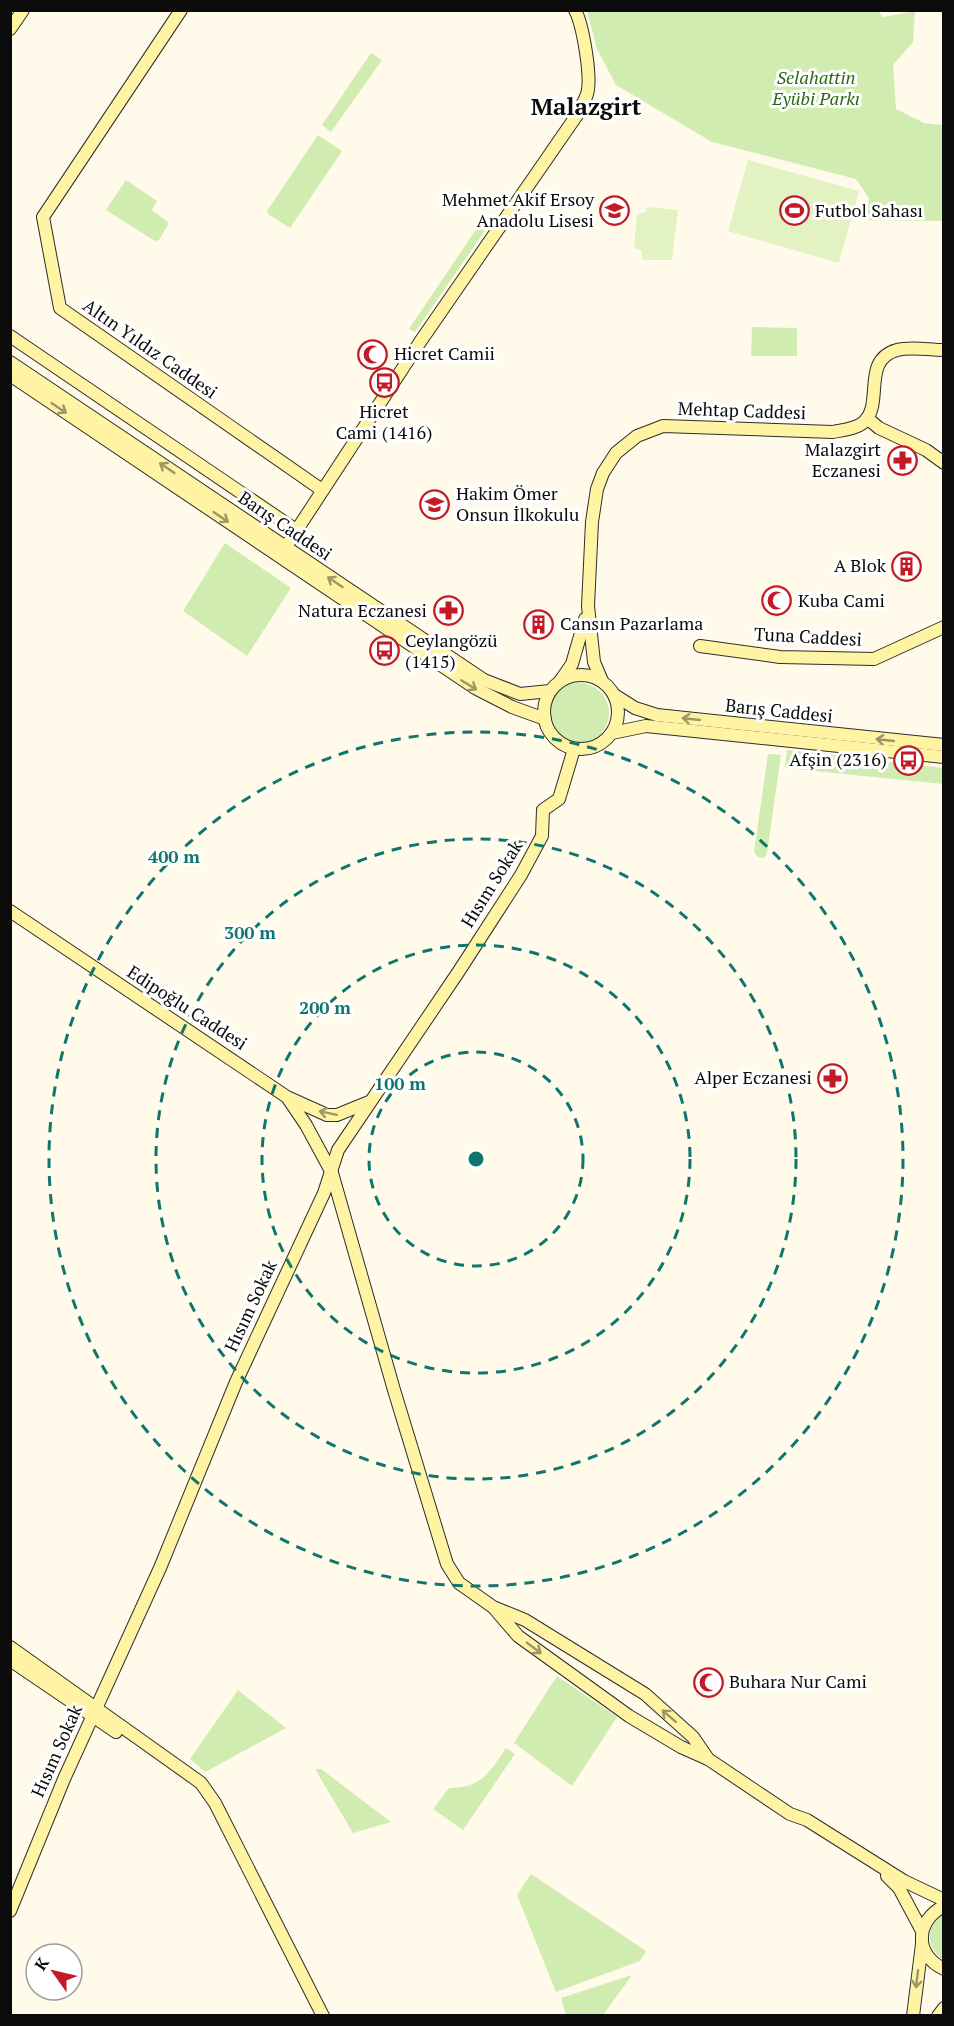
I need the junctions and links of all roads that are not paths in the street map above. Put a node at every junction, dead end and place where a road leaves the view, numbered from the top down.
1 (23, 10) edge
2 (181, 10) edge
3 (574, 10) edge
4 (10, 29) edge
5 (10, 336) edge
6 (944, 351) edge
7 (10, 362) edge
8 (10, 375) edge
9 (867, 418) junction
10 (944, 464) edge
11 (322, 490) junction
12 (296, 530) junction
13 (285, 548) junction
14 (588, 606) junction
15 (944, 627) edge
16 (700, 646) dead end
17 (561, 681) junction
18 (602, 681) junction
19 (550, 691) junction
20 (616, 696) junction
21 (545, 719) junction
22 (612, 733) junction
23 (944, 745) edge
24 (574, 749) junction
25 (944, 757) edge
26 (10, 911) edge
27 (287, 1097) junction
28 (369, 1102) junction
29 (332, 1173) junction
30 (494, 1606) junction
31 (10, 1647) edge
32 (10, 1660) edge
33 (95, 1712) junction
34 (708, 1760) junction
35 (873, 1863) junction
36 (944, 1900) edge
37 (944, 1906) edge
38 (10, 1911) edge
39 (922, 1937) junction
40 (944, 1969) edge
41 (944, 2008) edge
42 (316, 2016) edge
43 (323, 2016) edge
44 (913, 2016) edge
45 (938, 2016) edge

1 - 4 street
2 - 11 street, Altın Yıldız Caddesi
3 - 11 street
5 - 12 street, Barış Caddesi
6 - 9 street
13 -> 7 street, Barış Caddesi
8 -> 21 street, Barış Caddesi
9 - 10 street
9 - 14 street, Mehtap Caddesi
11 - 12 street
12 - 13 street
19 -> 13 street, Barış Caddesi
14 - 17 street
14 - 18 street
15 - 16 street, Tuna Caddesi
17 - 18 street
17 - 19 street
18 - 20 street
19 - 21 street
20 - 22 street
23 -> 20 street, Barış Caddesi
21 - 24 street
22 - 24 street
22 - 25 street, Barış Caddesi
24 - 28 street, Hısım Sokak
26 - 27 street, Edipoğlu Caddesi
28 -> 27 street
27 - 29 street, Edipoğlu Caddesi
28 - 29 street, Hısım Sokak
29 - 30 street, Edipoğlu Caddesi
29 - 33 street, Hısım Sokak
30 -> 34 street
34 -> 30 street
31 - 33 street
32 - 33 street
33 - 38 street, Hısım Sokak
33 - 42 street
33 - 43 street
34 - 35 street
35 - 36 street
35 - 39 street
37 - 39 street
39 - 40 street
39 -> 44 street
41 - 45 street

